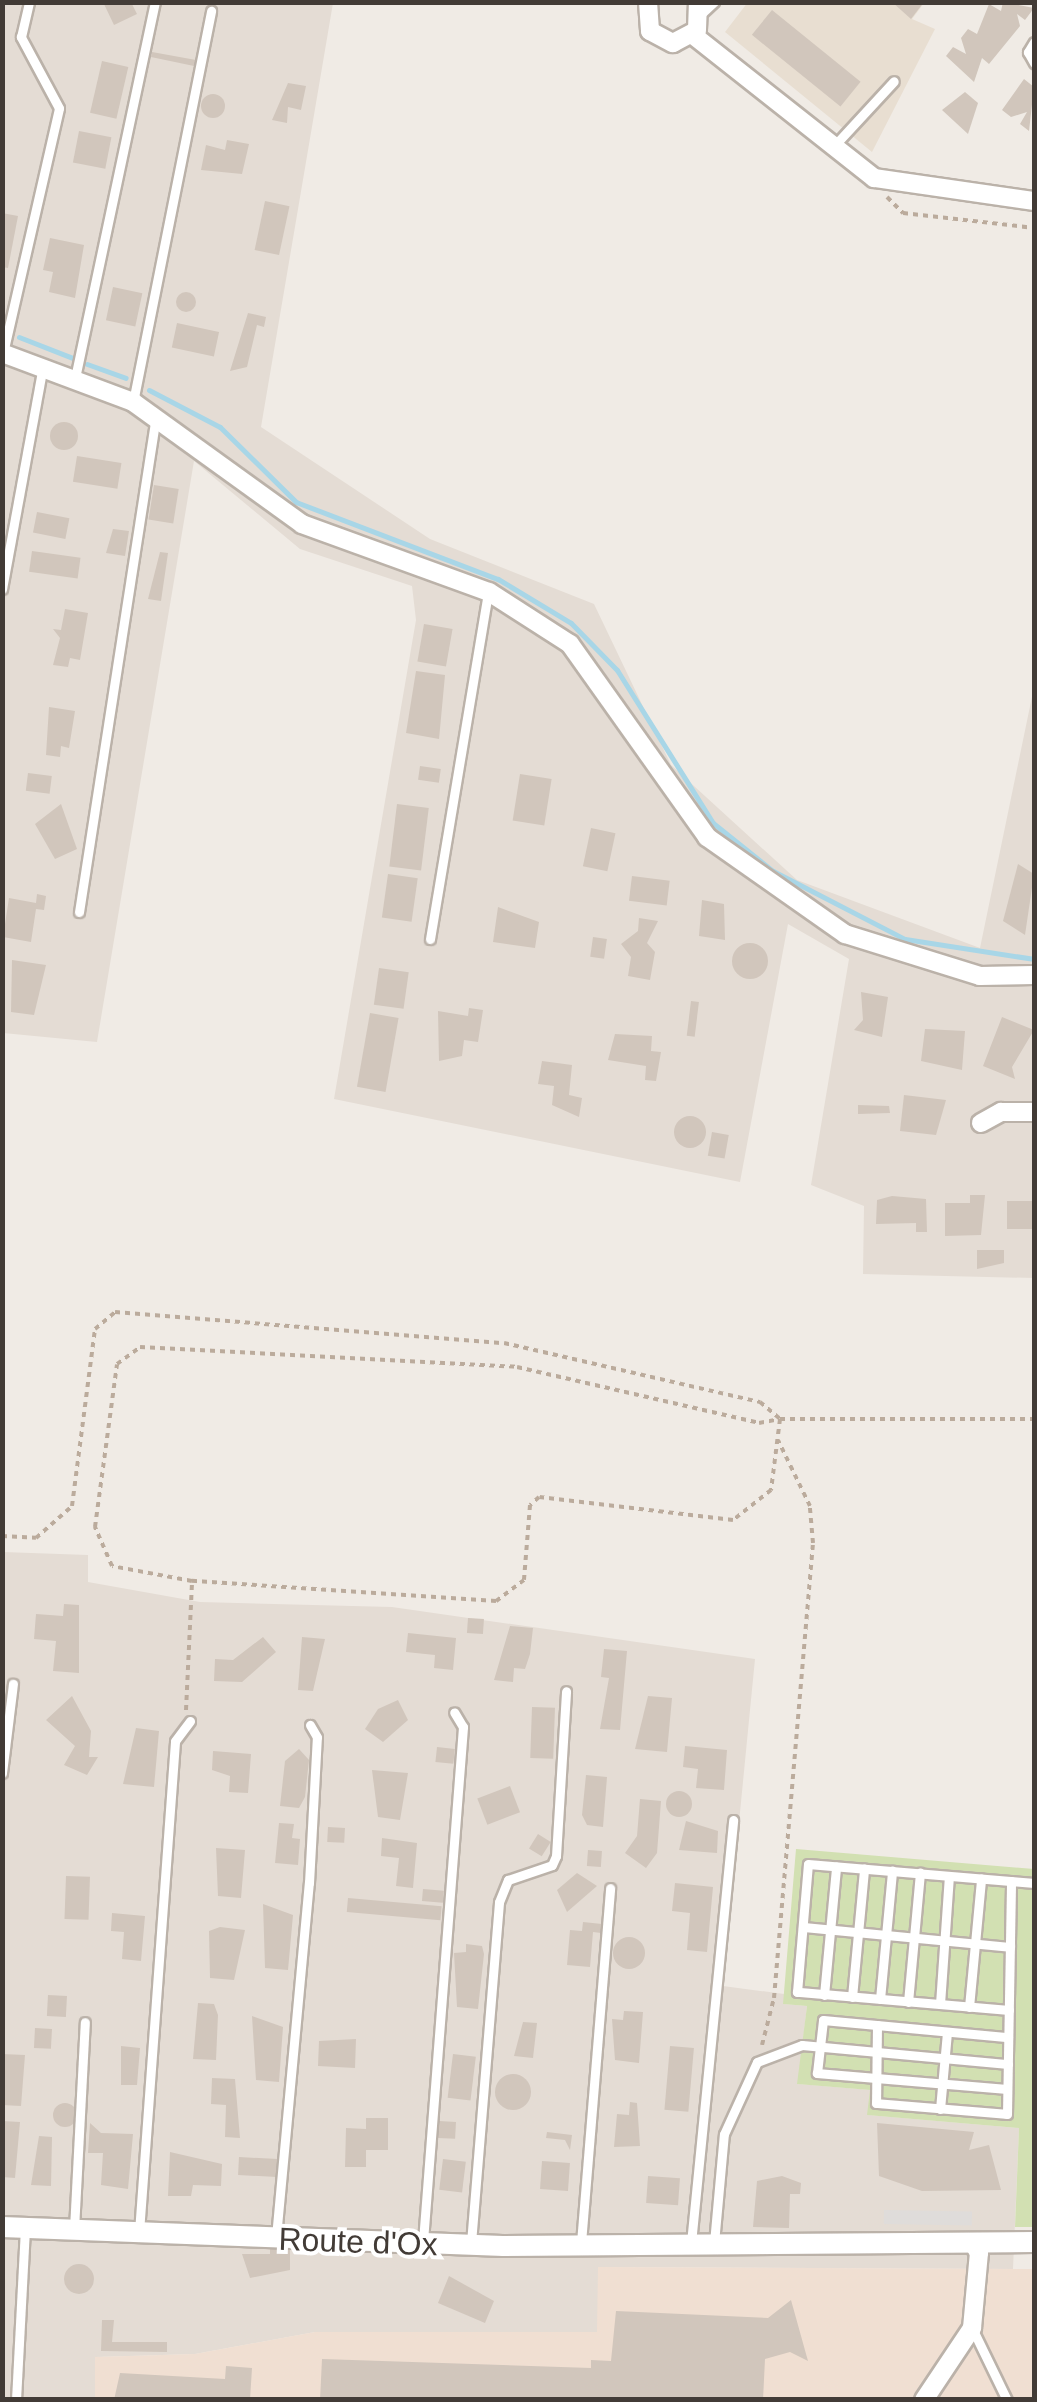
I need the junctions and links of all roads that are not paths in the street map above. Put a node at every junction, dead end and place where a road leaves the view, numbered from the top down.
1 (29, 2) edge
2 (155, 2) edge
3 (648, 2) edge
4 (704, 6) edge
5 (210, 11) dead end
6 (693, 35) junction
7 (1034, 42) edge
8 (1034, 63) edge
9 (894, 81) dead end
10 (832, 148) junction
11 (1034, 201) edge
12 (3, 353) edge
13 (43, 366) junction
14 (74, 378) junction
15 (134, 402) junction
16 (156, 414) junction
17 (2, 588) edge
18 (488, 592) junction
19 (79, 912) dead end
20 (430, 939) dead end
21 (1034, 975) edge
22 (1034, 1112) edge
23 (981, 1122) dead end
24 (13, 1684) dead end
25 (566, 1691) dead end
26 (454, 1712) dead end
27 (190, 1722) road end
28 (310, 1725) dead end
29 (2, 1773) edge
30 (733, 1820) dead end
31 (836, 1866) junction
32 (864, 1869) junction
33 (892, 1871) junction
34 (920, 1874) junction
35 (949, 1876) junction
36 (981, 1878) junction
37 (1011, 1881) junction
38 (1034, 1883) edge
39 (610, 1888) dead end
40 (803, 1927) junction
41 (830, 1929) junction
42 (858, 1932) junction
43 (886, 1935) junction
44 (914, 1937) junction
45 (944, 1940) junction
46 (975, 1943) junction
47 (1010, 1946) junction
48 (824, 1995) junction
49 (852, 1997) junction
50 (880, 2000) junction
51 (908, 2002) junction
52 (940, 2004) junction
53 (970, 2007) junction
54 (1009, 2010) junction
55 (85, 2022) dead end
56 (876, 2025) junction
57 (947, 2032) junction
58 (1008, 2037) junction
59 (820, 2046) junction
60 (876, 2052) junction
61 (945, 2058) junction
62 (1008, 2064) junction
63 (876, 2078) junction
64 (942, 2084) junction
65 (1008, 2089) junction
66 (940, 2109) junction
67 (2, 2227) edge
68 (25, 2228) junction
69 (74, 2232) junction
70 (138, 2234) junction
71 (276, 2240) junction
72 (1034, 2242) edge
73 (423, 2244) junction
74 (471, 2245) junction
75 (713, 2245) junction
76 (580, 2246) junction
77 (691, 2246) junction
78 (976, 2248) junction
79 (1034, 2253) edge
80 (972, 2328) junction
81 (16, 2400) edge
82 (924, 2400) edge
83 (1007, 2400) edge

1 - 12 lane
2 - 14 lane
3 - 6 street
4 - 6 street
5 - 15 lane
6 - 10 street
7 - 8 lane
9 - 10 lane
10 - 11 street
12 - 13 street
13 - 14 street
13 - 17 lane
14 - 15 street
15 - 16 street
16 - 18 street
16 - 19 lane
18 - 20 lane
18 - 21 street
22 - 23 street
24 - 29 lane
25 - 74 lane
26 - 73 lane
27 - 70 lane
28 - 71 lane
30 - 77 lane
31 - 32 lane
31 - 40 lane
31 - 41 lane
32 - 33 lane
32 - 42 lane
33 - 34 lane
33 - 43 lane
34 - 35 lane
34 - 44 lane
35 - 36 lane
35 - 45 lane
36 - 37 lane
36 - 46 lane
37 - 38 lane
37 - 47 lane
39 - 76 lane
40 - 41 lane
40 - 48 lane
41 - 42 lane
41 - 48 lane
42 - 43 lane
42 - 49 lane
43 - 44 lane
43 - 50 lane
44 - 45 lane
44 - 51 lane
45 - 46 lane
45 - 52 lane
46 - 47 lane
46 - 53 lane
47 - 54 lane
48 - 49 lane
49 - 50 lane
50 - 51 lane
51 - 52 lane
52 - 53 lane
53 - 54 lane
54 - 58 lane
55 - 69 lane
56 - 57 lane
56 - 59 lane
56 - 60 lane
57 - 58 lane
57 - 61 lane
58 - 62 lane
59 - 60 lane
59 - 63 lane
59 - 75 lane
60 - 61 lane
60 - 63 lane
61 - 62 lane
61 - 64 lane
62 - 65 lane
63 - 64 lane
63 - 66 lane
64 - 65 lane
64 - 66 lane
65 - 66 lane
67 - 68 street, Route d'Ox
68 - 69 street, Route d'Ox
68 - 81 lane
69 - 70 street, Route d'Ox
70 - 71 street, Route d'Ox
71 - 73 street, Route d'Ox
72 - 78 street, Route d'Ox
73 - 74 street, Route d'Ox
74 - 76 street, Route d'Ox
75 - 77 street, Route d'Ox
75 - 78 street, Route d'Ox
76 - 77 street, Route d'Ox
78 - 79 street, Route d'Ox
78 - 80 street
80 - 82 street
80 - 83 lane

